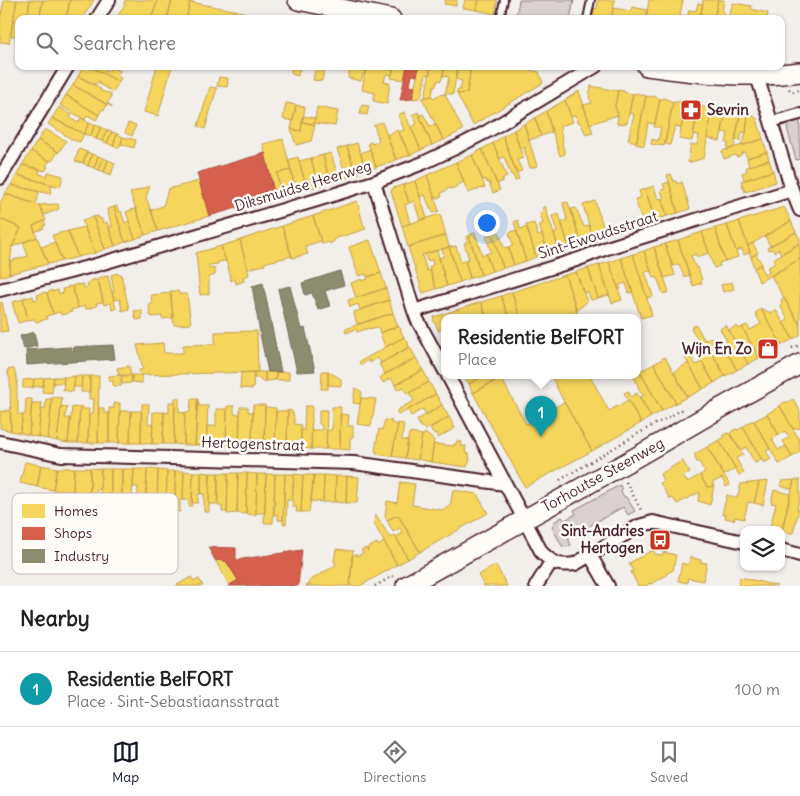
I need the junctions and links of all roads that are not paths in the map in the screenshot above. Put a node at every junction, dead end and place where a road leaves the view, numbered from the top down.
1 (109, 0) edge
2 (298, 0) edge
3 (504, 0) edge
4 (591, 0) edge
5 (100, 15) edge
6 (371, 15) edge
7 (501, 15) edge
8 (588, 15) edge
9 (66, 70) edge
10 (589, 70) edge
11 (675, 70) edge
12 (800, 72) edge
13 (757, 76) junction
14 (800, 114) edge
15 (771, 122) junction
16 (0, 178) edge
17 (374, 182) junction
18 (792, 190) junction
19 (800, 210) edge
20 (0, 290) edge
21 (414, 311) junction
22 (441, 363) edge
23 (800, 364) edge
24 (450, 379) edge
25 (0, 442) edge
26 (505, 484) junction
27 (524, 519) junction
28 (740, 541) edge
29 (785, 551) edge
30 (590, 555) junction
31 (800, 555) edge
32 (551, 562) junction
33 (406, 586) edge
34 (536, 586) edge
35 (608, 586) edge

1 - 5 street
2 - 6 main road
3 - 7 lane
4 - 8 lane
9 - 16 street
10 - 17 street, Diksmuidse Heerweg
11 - 13 main road
12 - 13 main road
13 - 15 street
14 - 15 street
15 - 18 street
17 - 20 street, Diksmuidse Heerweg
17 - 21 street
18 - 19 street
18 - 21 street, Sint-Ewoudsstraat
21 - 22 street
23 - 27 main road, Torhoutse Steenweg
24 - 26 street
25 - 26 street, Hertogenstraat
26 - 27 street
27 - 32 street
27 - 33 main road, Torhoutse Steenweg
28 - 30 street
29 - 31 street
30 - 32 street
30 - 35 street
32 - 34 street

